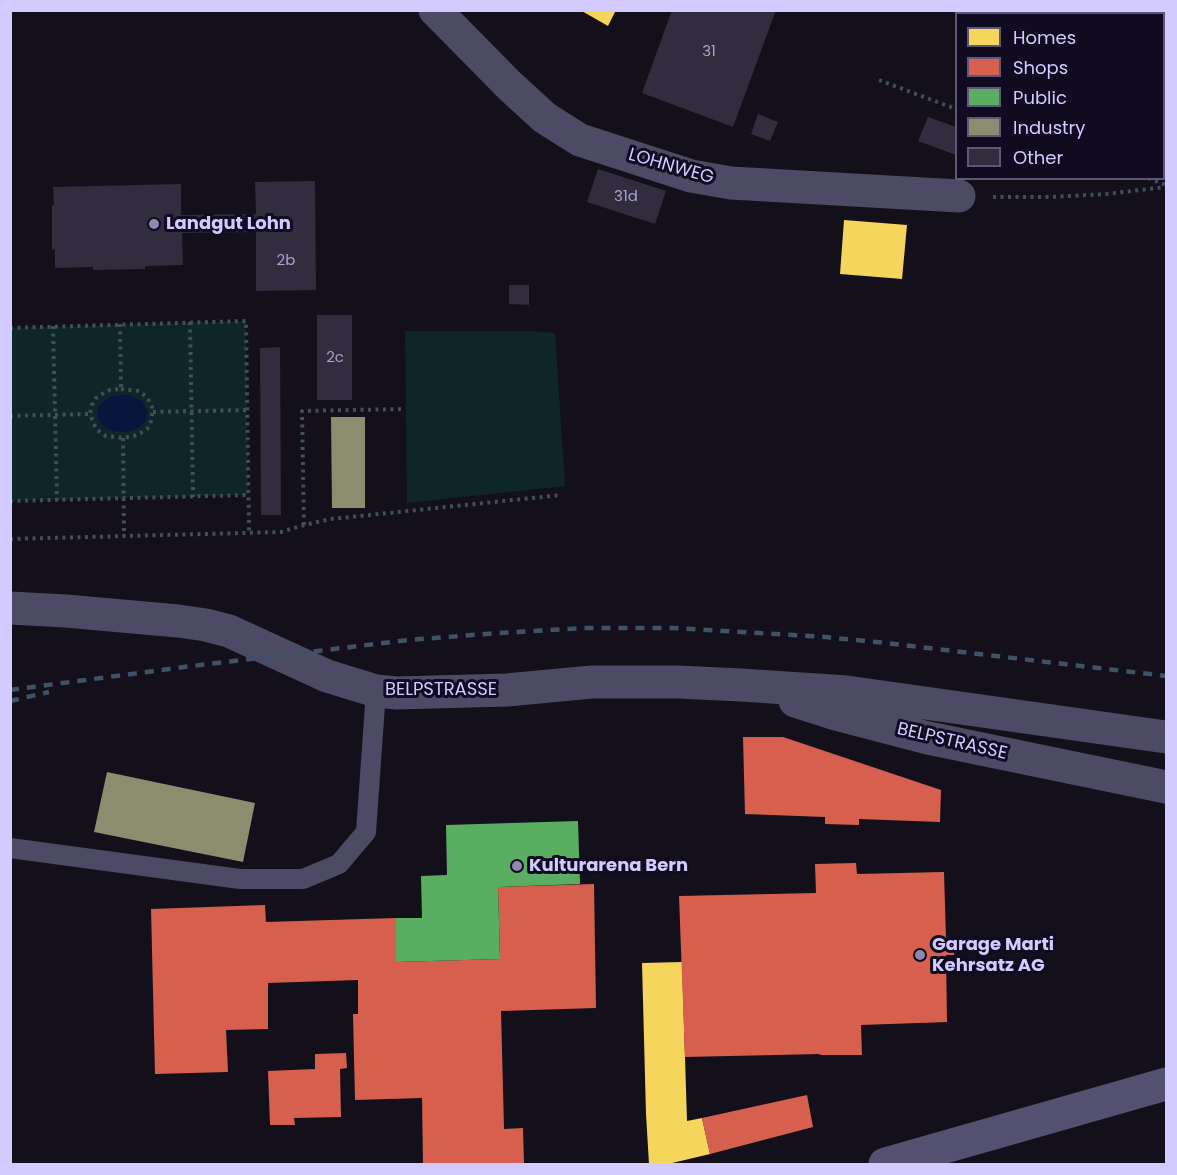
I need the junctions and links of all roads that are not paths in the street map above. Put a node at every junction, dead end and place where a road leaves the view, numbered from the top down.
1 (435, 10) edge
2 (959, 196) road end
3 (10, 608) edge
4 (741, 685) junction
5 (376, 691) junction
6 (1167, 737) edge
7 (1167, 788) edge
8 (10, 848) edge
9 (1167, 1084) edge
10 (885, 1164) edge

1 - 2 street, LOHNWEG
3 - 5 street, BELPSTRASSE
4 - 5 street, BELPSTRASSE
4 - 6 street, BELPSTRASSE
4 - 7 street, BELPSTRASSE
5 - 8 lane
9 - 10 main road

